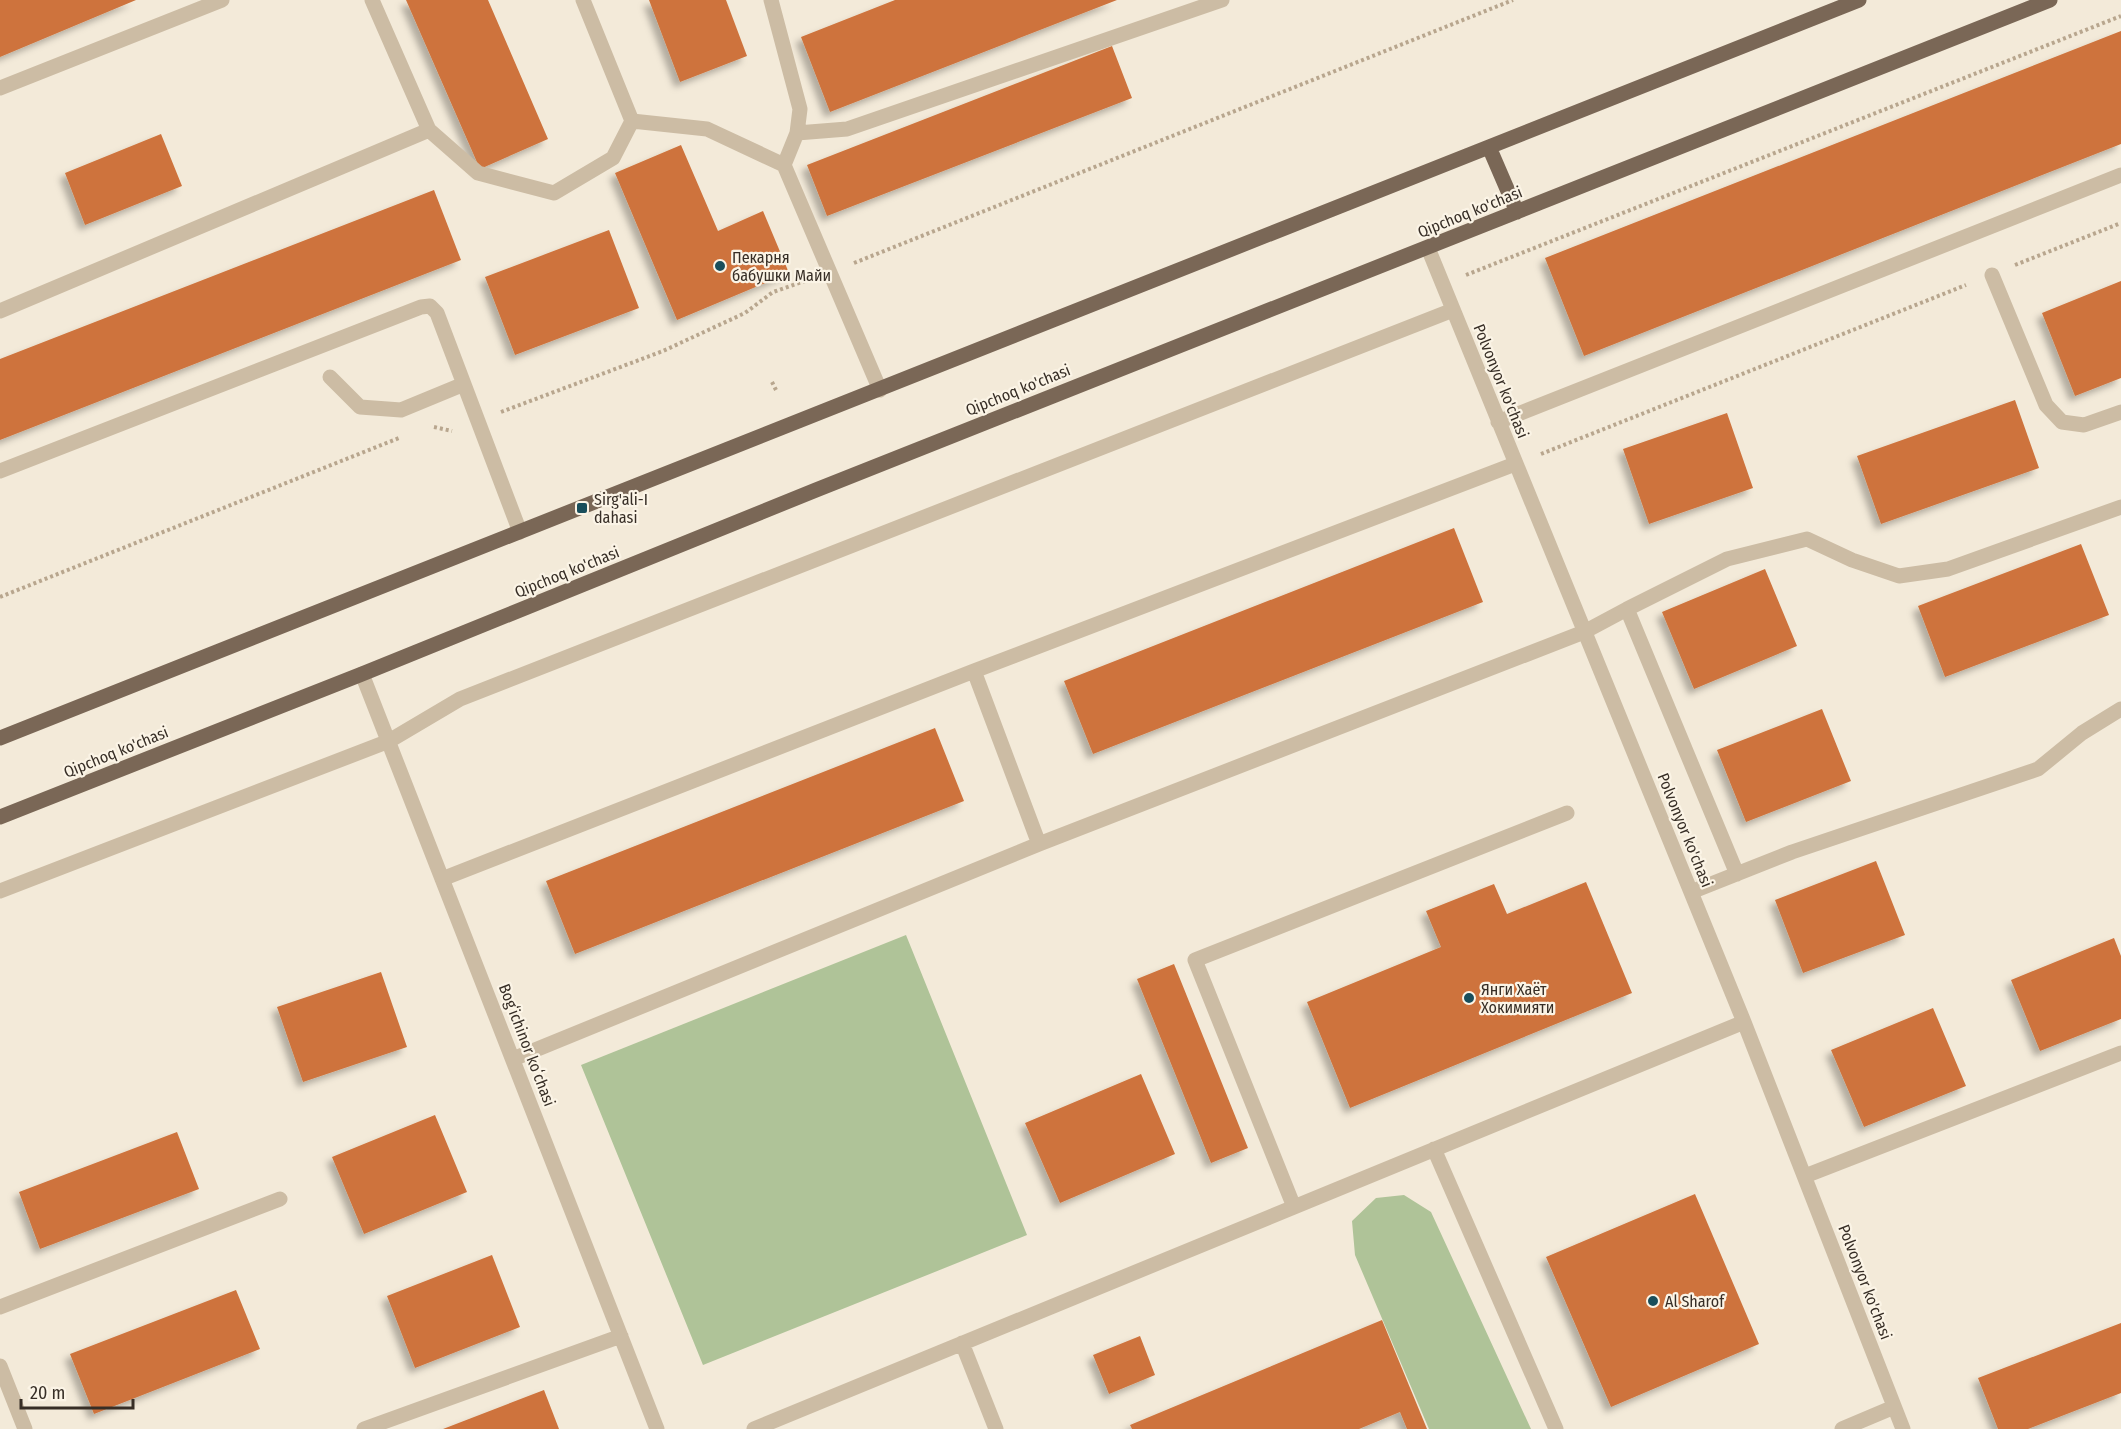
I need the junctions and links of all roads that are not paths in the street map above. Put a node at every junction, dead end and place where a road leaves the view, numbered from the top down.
1 (222, 0) edge
2 (372, 0) edge
3 (583, 0) edge
4 (771, 0) edge
5 (1222, 0) edge
6 (1859, 0) edge
7 (2050, 0) edge
8 (0, 88) edge
9 (632, 121) junction
10 (429, 130) junction
11 (796, 133) junction
12 (1489, 147) junction
13 (784, 165) junction
14 (2121, 175) edge
15 (1517, 212) junction
16 (1428, 248) junction
17 (1992, 274) road end
18 (1452, 310) junction
19 (0, 311) edge
20 (330, 377) dead end
21 (464, 384) junction
22 (880, 390) junction
23 (2121, 412) edge
24 (1498, 422) junction
25 (1515, 464) junction
26 (0, 471) edge
27 (2121, 507) edge
28 (520, 532) junction
29 (1627, 609) junction
30 (1584, 632) junction
31 (974, 671) junction
32 (362, 674) junction
33 (2121, 710) edge
34 (0, 738) edge
35 (389, 741) junction
36 (1567, 813) dead end
37 (0, 818) edge
38 (1039, 844) junction
39 (1737, 874) junction
40 (442, 879) junction
41 (0, 891) edge
42 (1691, 892) junction
43 (1744, 1022) junction
44 (2121, 1053) edge
45 (513, 1059) junction
46 (1434, 1149) junction
47 (1805, 1176) junction
48 (280, 1199) dead end
49 (1294, 1207) junction
50 (0, 1308) edge
51 (621, 1336) junction
52 (962, 1343) junction
53 (0, 1366) edge
54 (1894, 1407) junction
55 (25, 1429) edge
56 (363, 1429) edge
57 (657, 1429) edge
58 (754, 1429) edge
59 (996, 1429) edge
60 (1556, 1429) edge
61 (1842, 1429) edge
62 (1903, 1429) edge

1 - 8 street
2 - 10 street
3 - 9 street
4 - 11 street
5 - 11 street
6 - 12 main road
7 - 15 main road, Qipchoq ko'chasi
9 - 10 street
9 - 13 street
10 - 19 street
11 - 13 street
12 - 15 main road
12 - 22 main road
13 - 22 street
14 - 24 street
15 - 16 main road, Qipchoq ko'chasi
16 - 18 street, Polvonyor ko'chasi
16 - 32 main road, Qipchoq ko'chasi
17 - 23 street
18 - 24 street, Polvonyor ko'chasi
18 - 35 street
20 - 21 street
21 - 26 street
21 - 28 street
22 - 28 main road
24 - 25 street, Polvonyor ko'chasi
25 - 30 street, Polvonyor ko'chasi
25 - 31 street
27 - 29 street
28 - 34 main road
29 - 30 street
29 - 39 street
30 - 38 street
30 - 42 street, Polvonyor ko'chasi
31 - 38 street
31 - 40 street
32 - 35 street, Bogʻichinor koʻchasi
32 - 37 main road, Qipchoq ko'chasi
33 - 39 street
35 - 40 street, Bogʻichinor koʻchasi
35 - 41 street
36 - 49 street
38 - 45 street
39 - 42 street
40 - 45 street, Bogʻichinor koʻchasi
42 - 43 street, Polvonyor ko'chasi
43 - 46 street
43 - 47 street, Polvonyor ko'chasi
44 - 47 street
45 - 51 street, Bogʻichinor koʻchasi
46 - 49 street
46 - 60 street
47 - 54 street, Polvonyor ko'chasi
48 - 50 street
49 - 52 street
51 - 56 street
51 - 57 street, Bogʻichinor koʻchasi
52 - 58 street
52 - 59 street
53 - 55 street
54 - 61 street
54 - 62 street, Polvonyor ko'chasi

